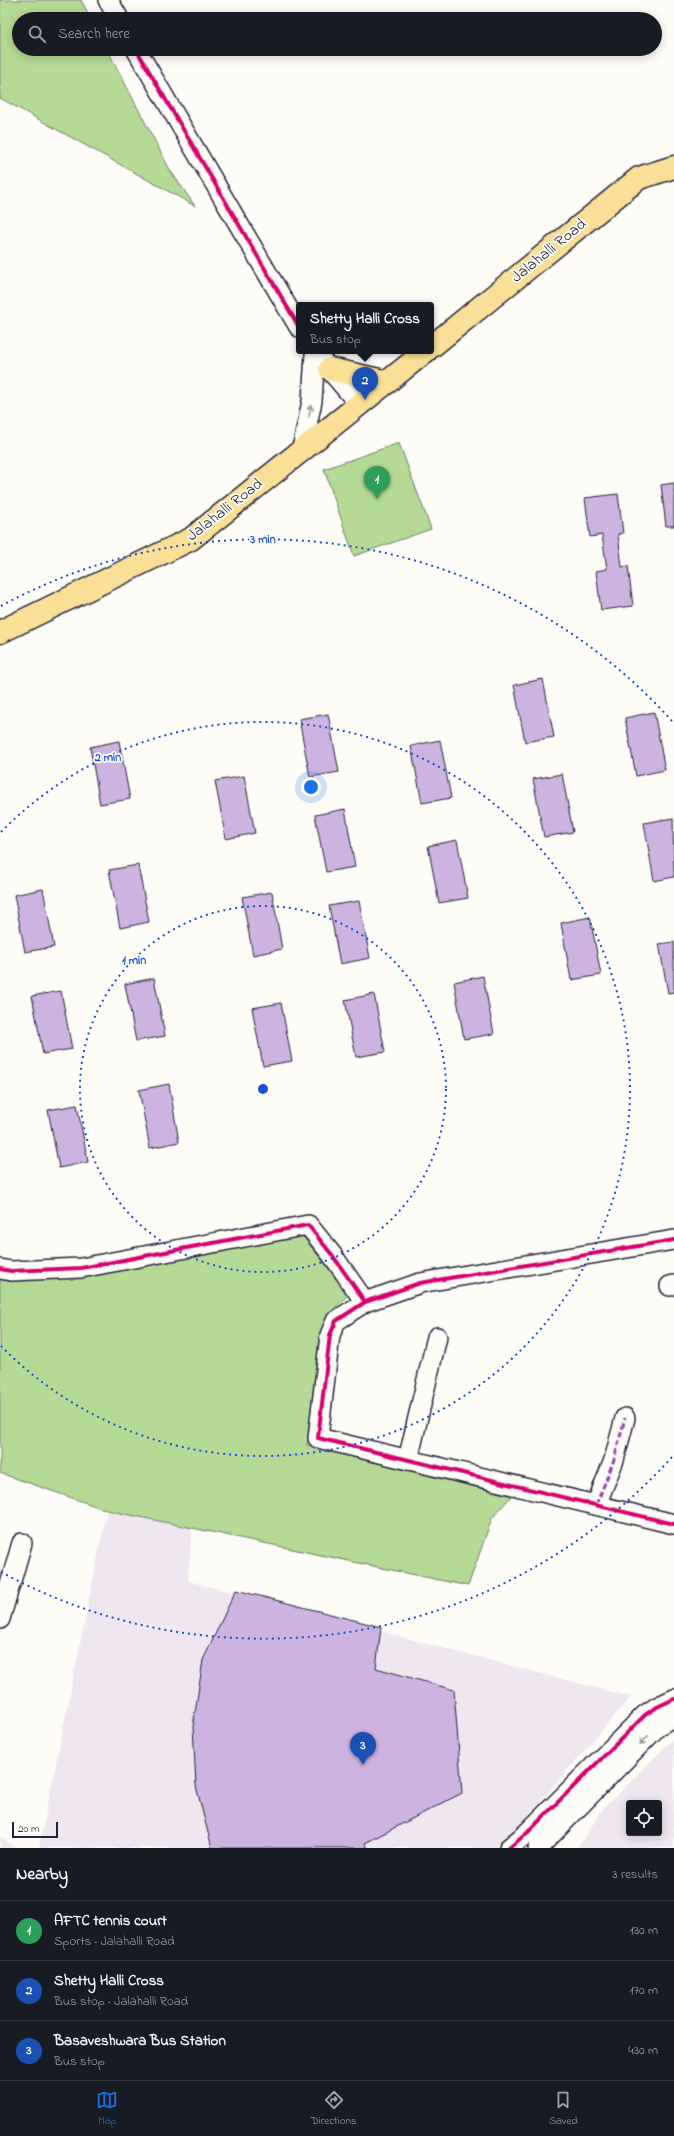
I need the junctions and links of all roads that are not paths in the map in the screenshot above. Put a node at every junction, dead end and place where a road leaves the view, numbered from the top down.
1 (108, 0) edge
2 (115, 12) edge
3 (140, 56) edge
4 (674, 167) edge
5 (296, 322) edge
6 (434, 345) edge
7 (422, 354) edge
8 (319, 358) edge
9 (388, 382) junction
10 (360, 405) junction
11 (302, 449) junction
12 (0, 632) edge
13 (674, 1240) edge
14 (0, 1269) edge
15 (365, 1302) junction
16 (437, 1337) dead end
17 (625, 1418) dead end
18 (408, 1460) junction
19 (596, 1505) junction
20 (674, 1524) edge
21 (22, 1543) dead end
22 (0, 1618) edge
23 (674, 1699) edge
24 (674, 1716) edge
25 (509, 1848) edge
26 (538, 1848) edge

1 - 2 street
3 - 5 street
4 - 6 main road, Jalahalli Road
7 - 9 main road, Jalahalli Road
8 - 9 main road
8 - 10 street
11 -> 8 street
9 - 10 main road, Jalahalli Road
10 - 11 main road, Jalahalli Road
11 - 12 main road, Jalahalli Road
13 - 15 street
14 - 15 street
15 - 18 street
16 - 18 street
17 - 19 street
18 - 19 street
19 - 20 street
21 - 22 street
23 - 25 street
24 -> 26 street

